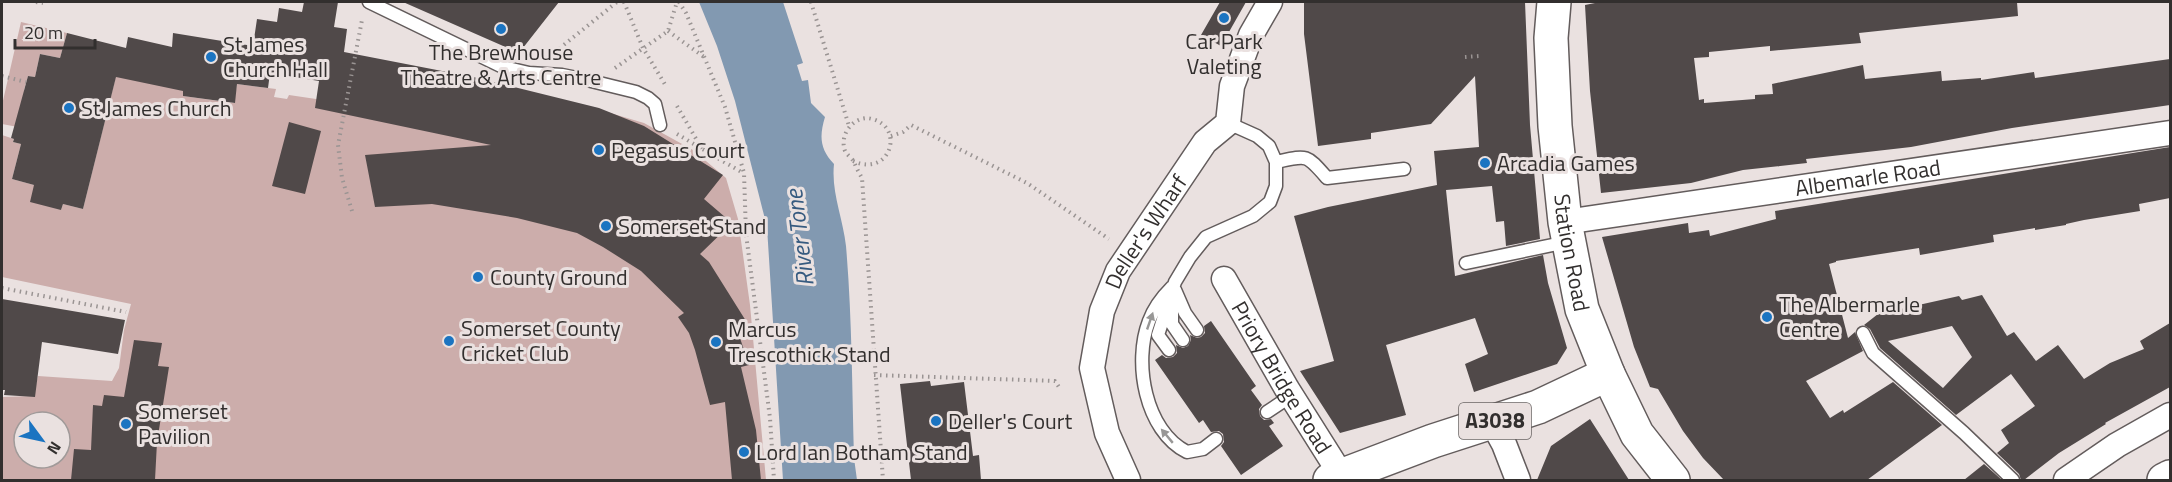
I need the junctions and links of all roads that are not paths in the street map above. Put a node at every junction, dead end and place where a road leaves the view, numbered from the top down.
1 (369, 2) edge
2 (1270, 2) edge
3 (1554, 2) edge
4 (1228, 123) junction
5 (660, 125) road end
6 (2170, 133) edge
7 (1276, 162) junction
8 (1404, 169) dead end
9 (1567, 231) junction
10 (1466, 263) dead end
11 (1224, 279) dead end
12 (1173, 286) junction
13 (1197, 330) dead end
14 (1863, 333) dead end
15 (1183, 340) dead end
16 (1169, 350) dead end
17 (1608, 374) junction
18 (1289, 392) junction
19 (1265, 409) dead end
20 (2170, 415) edge
21 (1492, 422) junction
22 (1216, 439) dead end
23 (2170, 477) edge
24 (1334, 479) edge
25 (1128, 480) edge
26 (1518, 480) edge
27 (1673, 480) edge
28 (2013, 480) edge
29 (2066, 480) edge
30 (2164, 480) edge

1 - 5 lane
2 - 4 street
3 - 9 main road, Station Road
4 - 7 lane
4 - 25 street, Deller's Wharf
6 - 9 street, Albemarle Road
7 - 8 lane
7 - 12 lane
9 - 10 lane
9 - 17 main road, Station Road
11 - 18 street, Priory Bridge Road
12 - 13 lane
12 - 15 lane
12 - 16 lane
22 -> 12 lane
14 - 28 lane
17 - 21 main road, Priory Bridge Road / A3038
17 - 27 main road, Station Road
18 - 19 lane
18 - 24 street, Priory Bridge Road
20 - 29 street
21 - 24 main road, Priory Bridge Road / A3038
21 - 26 street
23 - 30 main road

